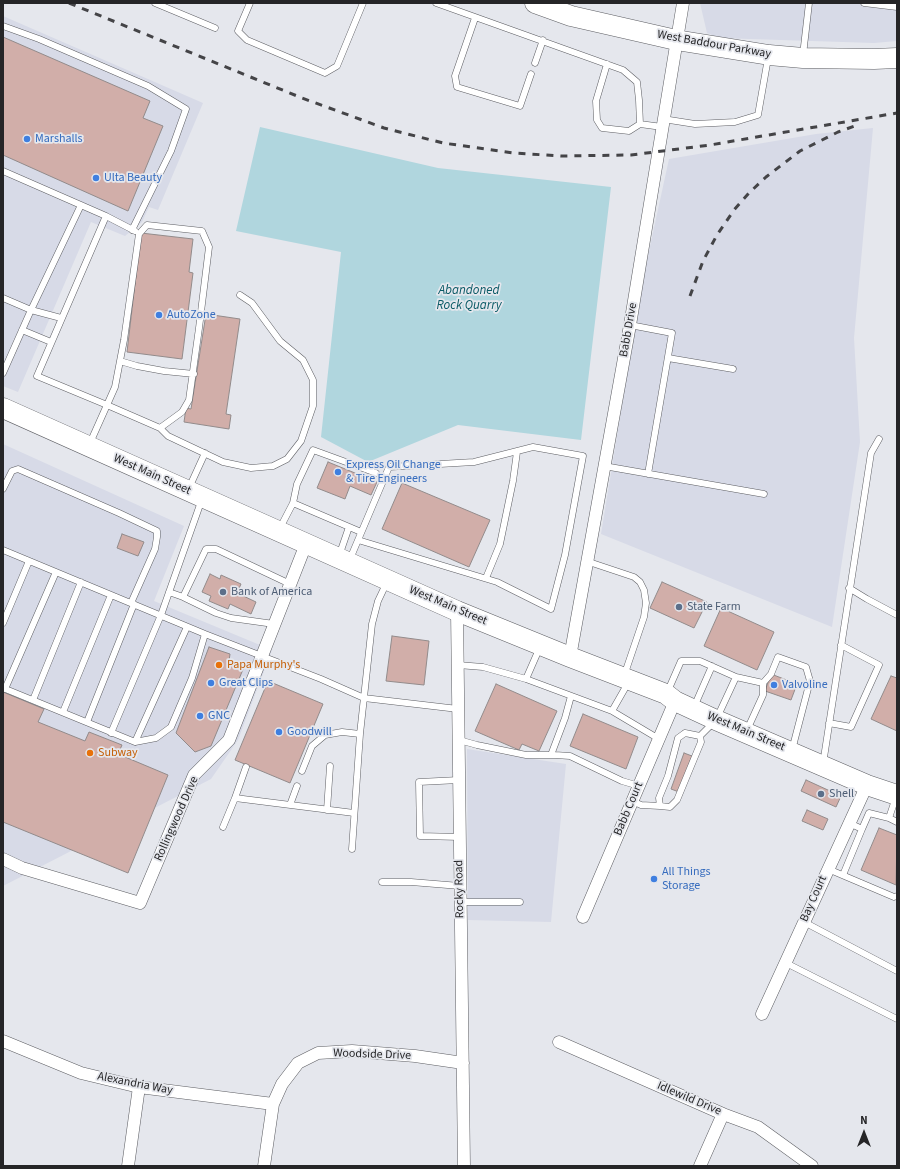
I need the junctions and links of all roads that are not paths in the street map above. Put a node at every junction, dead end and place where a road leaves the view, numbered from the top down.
1 (155, 3) edge
2 (250, 3) edge
3 (363, 3) edge
4 (436, 3) edge
5 (535, 3) edge
6 (683, 3) edge
7 (809, 3) edge
8 (864, 3) edge
9 (162, 4) edge
10 (897, 7) edge
11 (474, 18) junction
12 (3, 26) edge
13 (215, 28) dead end
14 (543, 40) junction
15 (676, 40) junction
16 (769, 55) junction
17 (803, 58) junction
18 (897, 58) edge
19 (535, 63) dead end
20 (606, 64) junction
21 (531, 74) dead end
22 (663, 123) junction
23 (640, 124) junction
24 (3, 171) edge
25 (81, 205) junction
26 (106, 216) junction
27 (132, 230) junction
28 (139, 234) junction
29 (240, 295) dead end
30 (3, 299) edge
31 (31, 310) junction
32 (61, 318) junction
33 (630, 325) junction
34 (22, 330) junction
35 (51, 342) junction
36 (668, 358) junction
37 (120, 361) junction
38 (733, 369) dead end
39 (3, 373) edge
40 (194, 374) junction
41 (107, 405) junction
42 (3, 408) edge
43 (160, 428) junction
44 (879, 439) dead end
45 (89, 446) junction
46 (517, 452) junction
47 (205, 453) junction
48 (604, 466) junction
49 (376, 473) dead end
50 (648, 474) junction
51 (3, 489) edge
52 (195, 494) junction
53 (764, 494) dead end
54 (293, 503) junction
55 (349, 527) junction
56 (279, 532) junction
57 (361, 532) junction
58 (358, 540) junction
59 (306, 544) junction
60 (3, 551) edge
61 (343, 560) junction
62 (29, 561) junction
63 (586, 561) junction
64 (56, 572) junction
65 (486, 578) junction
66 (388, 580) junction
67 (81, 582) junction
68 (290, 584) junction
69 (849, 588) junction
70 (169, 592) junction
71 (111, 595) junction
72 (183, 597) junction
73 (133, 604) junction
74 (457, 611) junction
75 (161, 615) junction
76 (897, 615) edge
77 (3, 623) edge
78 (274, 624) junction
79 (187, 627) junction
80 (205, 634) junction
81 (541, 645) junction
82 (841, 645) junction
83 (261, 656) junction
84 (570, 657) junction
85 (458, 665) junction
86 (712, 666) junction
87 (736, 677) junction
88 (526, 679) junction
89 (627, 679) junction
90 (763, 683) junction
91 (4, 688) edge
92 (571, 696) junction
93 (364, 698) junction
94 (671, 698) junction
95 (33, 700) junction
96 (693, 708) junction
97 (458, 709) junction
98 (612, 711) junction
99 (62, 712) junction
100 (716, 720) junction
101 (87, 722) junction
102 (829, 723) junction
103 (746, 732) junction
104 (111, 733) junction
105 (360, 734) junction
106 (700, 736) junction
107 (659, 739) junction
108 (459, 740) junction
109 (135, 742) junction
110 (791, 751) junction
111 (551, 755) junction
112 (822, 765) junction
113 (330, 766) dead end
114 (246, 767) dead end
115 (302, 771) dead end
116 (459, 780) junction
117 (867, 784) junction
118 (297, 786) dead end
119 (639, 786) junction
120 (897, 795) edge
121 (235, 798) junction
122 (632, 801) junction
123 (290, 805) junction
124 (660, 806) junction
125 (327, 810) junction
126 (354, 813) junction
127 (889, 818) junction
128 (897, 822) edge
129 (849, 823) junction
130 (222, 828) dead end
131 (862, 829) junction
132 (460, 837) junction
133 (352, 849) dead end
134 (3, 859) edge
135 (828, 869) junction
136 (843, 875) junction
137 (382, 882) dead end
138 (460, 886) junction
139 (897, 896) edge
140 (461, 902) junction
141 (520, 902) dead end
142 (583, 917) dead end
143 (804, 922) junction
144 (786, 963) junction
145 (897, 971) edge
146 (762, 1014) dead end
147 (897, 1019) edge
148 (3, 1041) edge
149 (560, 1042) dead end
150 (463, 1063) junction
151 (138, 1087) junction
152 (273, 1104) junction
153 (723, 1114) junction
154 (128, 1166) edge
155 (264, 1166) edge
156 (464, 1166) edge
157 (700, 1166) edge
158 (812, 1166) edge

1 - 9 lane
2 - 3 lane
4 - 11 lane
5 - 15 main road, West Baddour Parkway
6 - 15 street, Babb Drive
7 - 17 lane
8 - 10 lane
9 - 13 lane
11 - 14 lane
11 - 21 lane
12 - 27 lane
14 - 19 lane
14 - 20 lane
15 - 16 main road, West Baddour Parkway
15 - 22 street, Babb Drive
16 - 17 main road, West Baddour Parkway
16 - 22 lane
17 - 18 main road, West Baddour Parkway
20 - 23 lane
20 - 23 lane
22 - 23 lane
22 - 33 street, Babb Drive
24 - 25 lane
25 - 26 lane
25 - 31 lane
26 - 27 lane
26 - 32 lane
27 - 28 lane
28 - 37 lane
28 - 40 lane
29 - 47 lane
30 - 31 lane
31 - 32 lane
31 - 34 lane
32 - 35 lane
33 - 36 lane
33 - 48 street, Babb Drive
34 - 35 lane
34 - 39 lane
35 - 41 lane
36 - 38 lane
36 - 50 lane
37 - 40 lane
37 - 41 lane
40 - 43 lane
41 - 43 lane
41 - 45 lane
42 - 45 main road, West Main Street
43 - 47 lane
44 - 69 lane
45 - 52 main road, West Main Street
46 - 57 lane
46 - 65 lane
46 - 65 lane
47 - 52 lane
48 - 50 lane
48 - 63 street, Babb Drive
49 - 54 lane
50 - 53 lane
51 - 73 lane
52 - 56 main road, West Main Street
52 - 70 lane
54 - 55 lane
54 - 56 lane
55 - 57 lane
55 - 61 lane
56 - 59 main road, West Main Street
57 - 58 lane
58 - 61 lane
58 - 65 lane
59 - 61 main road, West Main Street
59 - 68 street, Rollingwood Drive
60 - 62 lane
61 - 66 main road, West Main Street
62 - 64 lane
62 - 77 lane
63 - 84 street, Babb Drive
63 - 89 lane
64 - 67 lane
64 - 91 lane
66 - 74 main road, West Main Street
66 - 93 lane
67 - 71 lane
67 - 95 lane
68 - 72 lane
68 - 78 street, Rollingwood Drive
69 - 76 lane
69 - 82 lane
70 - 72 lane
70 - 75 lane
71 - 73 lane
71 - 99 lane
72 - 78 lane
73 - 75 lane
73 - 101 lane
74 - 81 main road, West Main Street
74 - 85 street, Rocky Road
75 - 79 lane
75 - 104 lane
78 - 83 street, Rollingwood Drive
79 - 80 lane
79 - 109 lane
80 - 83 lane
80 - 109 lane
81 - 84 main road, West Main Street
81 - 88 lane
82 - 102 lane
82 - 102 lane
83 - 93 lane
83 - 134 street, Rollingwood Drive
84 - 89 main road, West Main Street
85 - 88 lane
85 - 97 street, Rocky Road
86 - 87 lane
86 - 94 lane
86 - 96 lane
87 - 90 lane
87 - 100 lane
88 - 92 lane
89 - 94 main road, West Main Street
89 - 98 lane
90 - 103 lane
90 - 110 lane
91 - 95 lane
92 - 98 lane
92 - 111 lane
93 - 97 lane
93 - 105 lane
94 - 96 main road, West Main Street
94 - 107 street, Babb Court
95 - 99 lane
96 - 100 main road, West Main Street
97 - 108 street, Rocky Road
98 - 107 lane
99 - 101 lane
100 - 103 main road, West Main Street
100 - 106 lane
101 - 104 lane
102 - 112 lane
103 - 110 main road, West Main Street
104 - 109 lane
105 - 115 lane
105 - 126 lane
106 - 124 lane
106 - 124 lane
107 - 119 street, Babb Court
108 - 111 lane
108 - 116 street, Rocky Road
110 - 112 main road, West Main Street
111 - 119 lane
112 - 117 main road, West Main Street
113 - 125 lane
114 - 121 lane
116 - 132 street, Rocky Road
116 - 132 lane
117 - 120 main road, West Main Street
117 - 129 street, Bay Court
118 - 123 lane
119 - 122 street, Babb Court
120 - 127 lane
121 - 123 lane
121 - 130 lane
122 - 124 lane
122 - 142 street, Babb Court
123 - 125 lane
125 - 126 lane
126 - 133 lane
127 - 128 lane
127 - 131 lane
129 - 131 lane
129 - 135 street, Bay Court
131 - 136 lane
132 - 138 street, Rocky Road
135 - 136 lane
135 - 143 street, Bay Court
136 - 139 lane
137 - 138 lane
138 - 140 street, Rocky Road
140 - 141 lane
140 - 150 street, Rocky Road
143 - 144 street, Bay Court
143 - 145 lane
144 - 146 street, Bay Court
144 - 147 lane
148 - 151 street, Alexandria Way
149 - 153 street, Idlewild Drive
150 - 152 street, Woodside Drive
150 - 156 street, Rocky Road
151 - 152 street, Alexandria Way
151 - 154 street
152 - 155 street, Woodside Drive
153 - 157 street
153 - 158 street, Idlewild Drive

